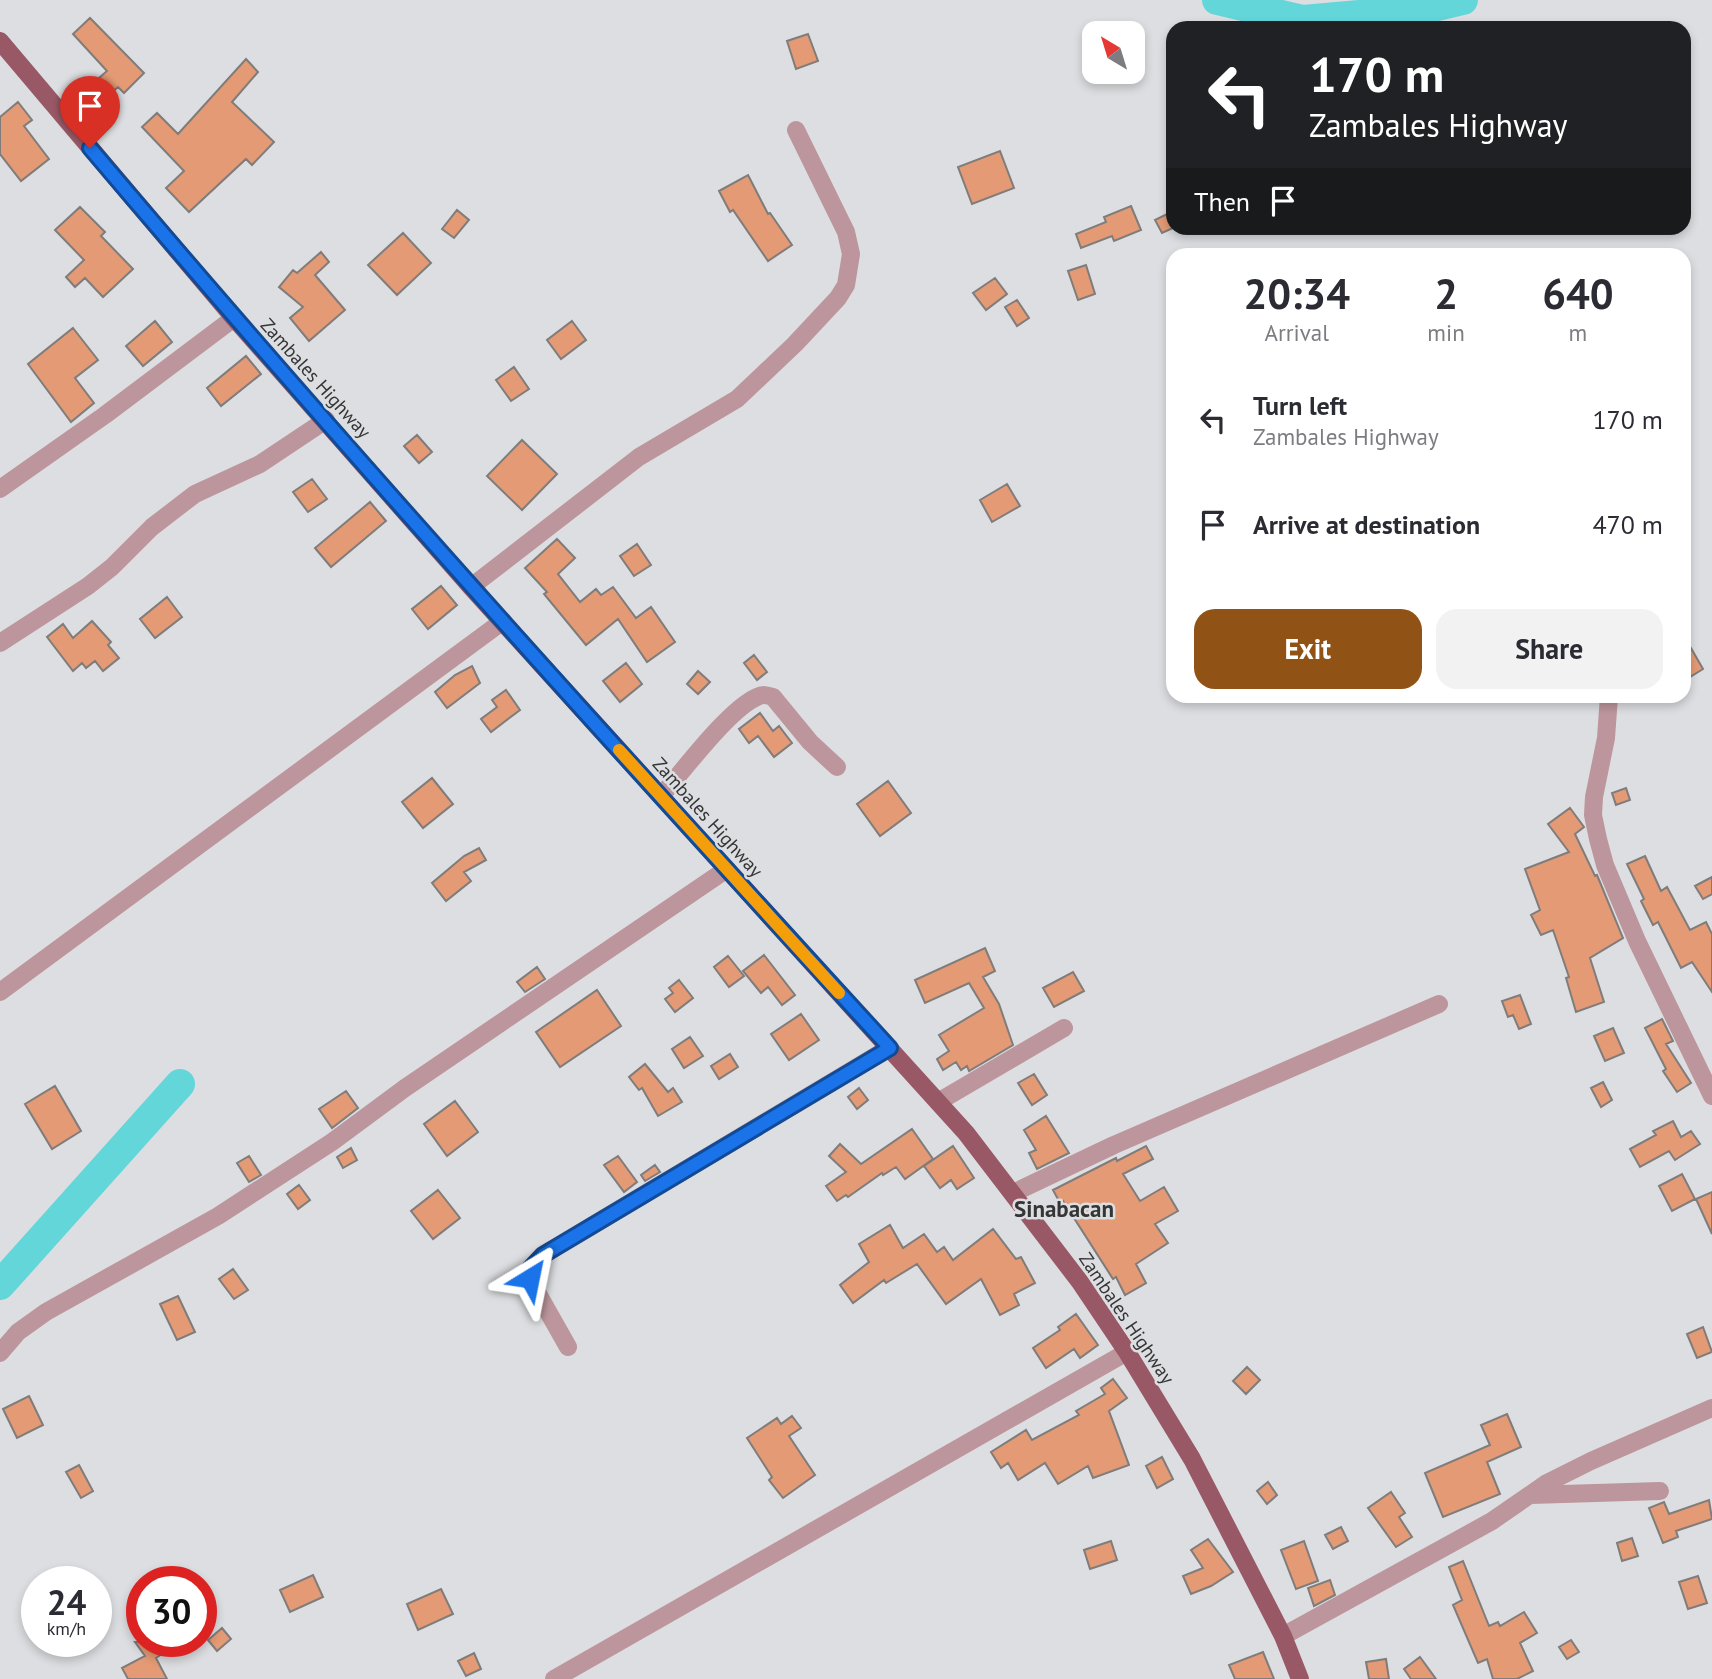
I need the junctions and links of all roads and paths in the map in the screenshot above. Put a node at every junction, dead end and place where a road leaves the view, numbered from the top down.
1 (0, 41) edge
2 (796, 130) dead end
3 (234, 318) junction
4 (326, 421) junction
5 (0, 489) edge
6 (471, 587) junction
7 (503, 621) junction
8 (0, 643) edge
9 (1608, 703) edge
10 (837, 767) dead end
11 (661, 796) junction
12 (727, 869) junction
13 (0, 992) edge
14 (1439, 1004) dead end
15 (1064, 1028) dead end
16 (890, 1048) junction
17 (1712, 1096) edge
18 (938, 1102) junction
19 (1013, 1193) junction
20 (568, 1347) dead end
21 (1127, 1352) junction
22 (0, 1353) edge
23 (1712, 1408) edge
24 (1660, 1491) dead end
25 (1531, 1494) junction
26 (1283, 1636) junction
27 (554, 1679) edge
28 (1300, 1679) edge

1 - 3 main road, Zambales Highway
2 - 6 street
3 - 4 main road, Zambales Highway
3 - 5 street
4 - 6 main road, Zambales Highway
4 - 8 street
6 - 7 main road, Zambales Highway
7 - 11 main road, Zambales Highway
7 - 13 street
9 - 17 street
10 - 11 street
11 - 12 main road, Zambales Highway
12 - 16 main road, Zambales Highway
12 - 22 street
14 - 19 street
15 - 18 street
16 - 18 main road, Zambales Highway
16 - 20 street
18 - 19 main road, Zambales Highway
19 - 21 main road, Zambales Highway
21 - 26 main road, Zambales Highway
21 - 27 street
23 - 25 street
24 - 25 street
25 - 26 street
26 - 28 main road, Zambales Highway

